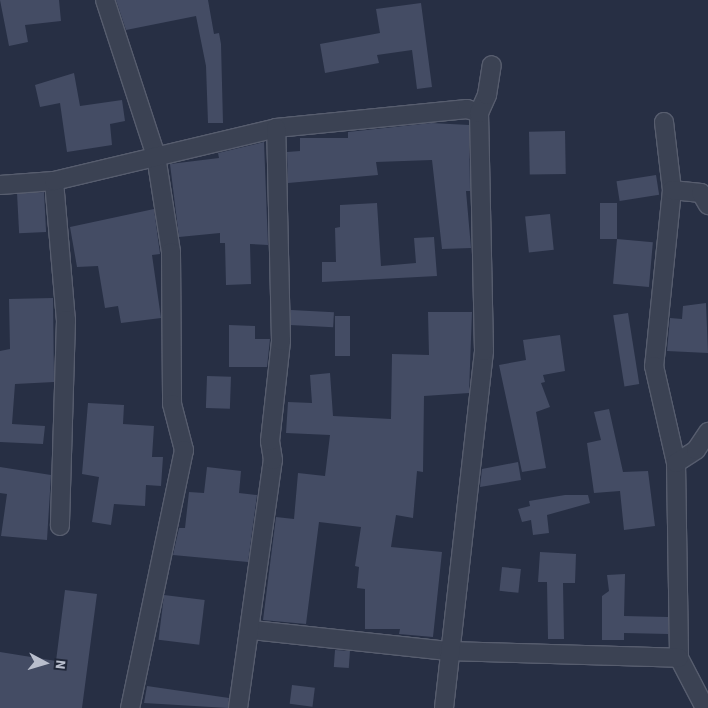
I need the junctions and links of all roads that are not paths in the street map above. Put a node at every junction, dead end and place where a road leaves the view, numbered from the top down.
1 (105, 0) edge
2 (492, 65) dead end
3 (479, 113) junction
4 (664, 122) dead end
5 (276, 128) junction
6 (156, 156) junction
7 (54, 181) junction
8 (0, 185) edge
9 (672, 190) junction
10 (708, 205) edge
11 (708, 432) edge
12 (676, 463) junction
13 (60, 526) dead end
14 (252, 630) junction
15 (448, 651) junction
16 (679, 658) junction
17 (130, 708) edge
18 (238, 708) edge
19 (444, 708) edge
20 (705, 708) edge

1 - 6 street
2 - 3 street
3 - 5 street
3 - 15 street
4 - 9 street
5 - 6 street
5 - 14 street
6 - 7 street
6 - 17 street
7 - 8 street
7 - 13 street
9 - 10 street
9 - 12 street
11 - 12 street
12 - 16 street
14 - 15 street
14 - 18 street
15 - 16 street
15 - 19 street
16 - 20 street

